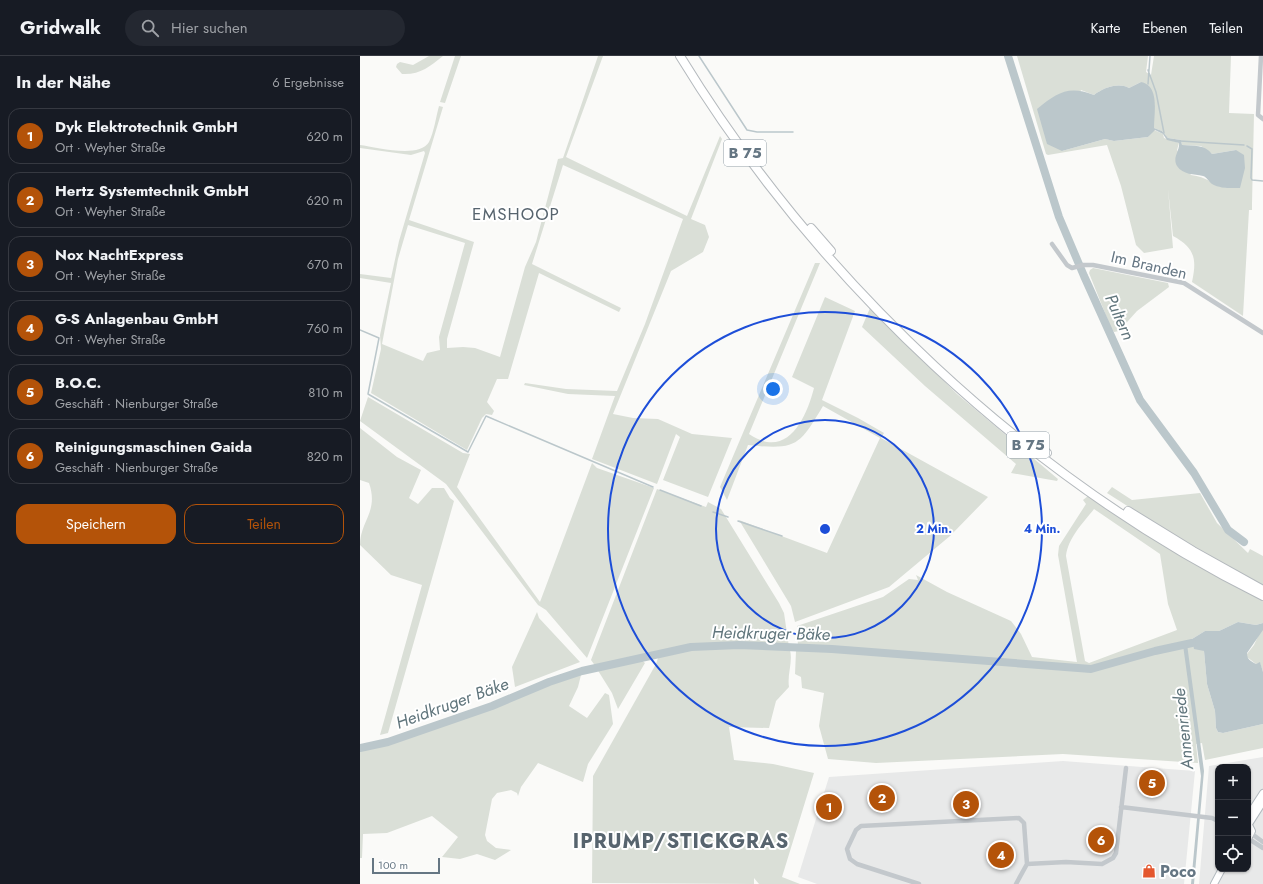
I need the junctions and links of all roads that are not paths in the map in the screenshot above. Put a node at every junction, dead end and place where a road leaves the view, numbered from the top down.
1 (680, 56) edge
2 (687, 56) edge
3 (1261, 56) edge
4 (1262, 63) edge
5 (1263, 119) edge
6 (1052, 244) dead end
7 (1263, 333) edge
8 (1263, 590) edge
9 (1263, 596) edge
10 (1126, 768) dead end
11 (1263, 793) edge
12 (1263, 802) edge
13 (1121, 806) junction
14 (1251, 811) edge
15 (1215, 819) edge
16 (1251, 820) edge
17 (1251, 838) edge
18 (1251, 839) edge
19 (1263, 842) edge
20 (1263, 848) edge
21 (1027, 864) junction
22 (1220, 872) edge
23 (919, 884) edge
24 (1016, 884) edge
25 (1214, 884) edge

1 - 9 highway, B 75
2 - 8 highway, B 75
3 - 4 street
4 - 5 street
6 - 7 street, Im Branden
10 - 13 street
11 - 14 main road
12 - 16 main road
13 - 15 street
13 - 21 street
17 - 19 street
18 - 20 street
21 - 23 street
21 - 24 street
22 - 25 main road

